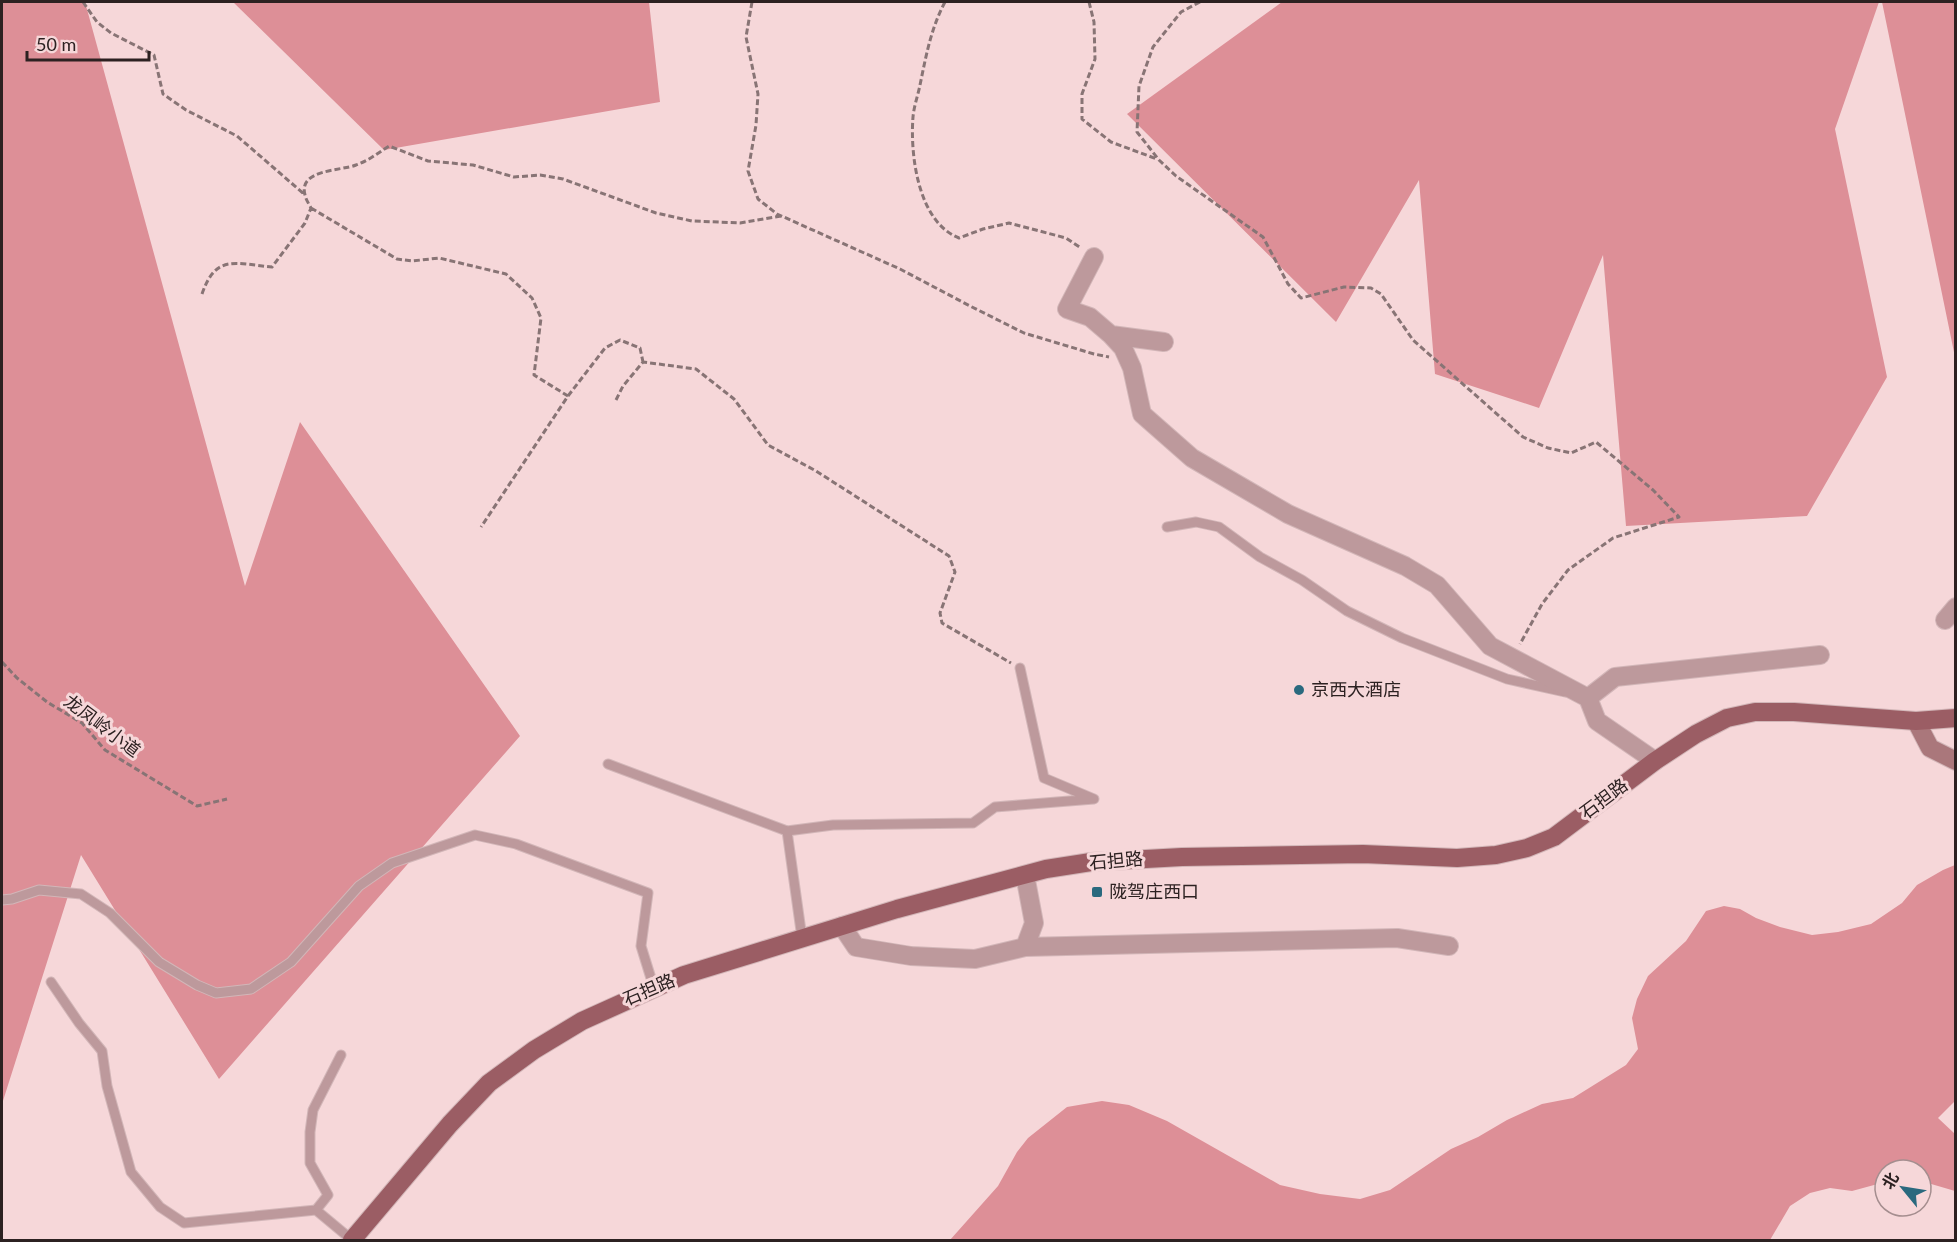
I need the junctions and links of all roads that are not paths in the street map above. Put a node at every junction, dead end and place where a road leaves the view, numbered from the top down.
1 (1094, 257) road end
2 (1111, 335) junction
3 (1164, 342) dead end
4 (1167, 527) dead end
5 (1820, 655) dead end
6 (1020, 668) road end
7 (1588, 698) junction
8 (1956, 718) edge
9 (1916, 721) junction
10 (1654, 761) junction
11 (1956, 761) edge
12 (608, 764) dead end
13 (788, 831) junction
14 (1025, 875) junction
15 (2, 900) edge
16 (842, 926) junction
17 (802, 938) junction
18 (1449, 946) dead end
19 (1025, 947) junction
20 (51, 982) dead end
21 (654, 988) junction
22 (341, 1055) dead end
23 (316, 1210) junction
24 (352, 1240) edge

1 - 2 street
2 - 3 street
2 - 7 street
4 - 7 lane
5 - 7 street
6 - 13 lane
7 - 10 street
8 - 9 main road, 石担路
9 - 10 main road, 石担路
9 - 11 street
10 - 14 main road, 石担路
12 - 13 lane
13 - 17 lane
14 - 16 main road, 石担路
14 - 19 street
15 - 21 lane
16 - 17 main road, 石担路
16 - 19 street
17 - 21 main road, 石担路
18 - 19 street
20 - 23 lane
21 - 24 main road, 石担路
22 - 23 lane
23 - 24 lane

